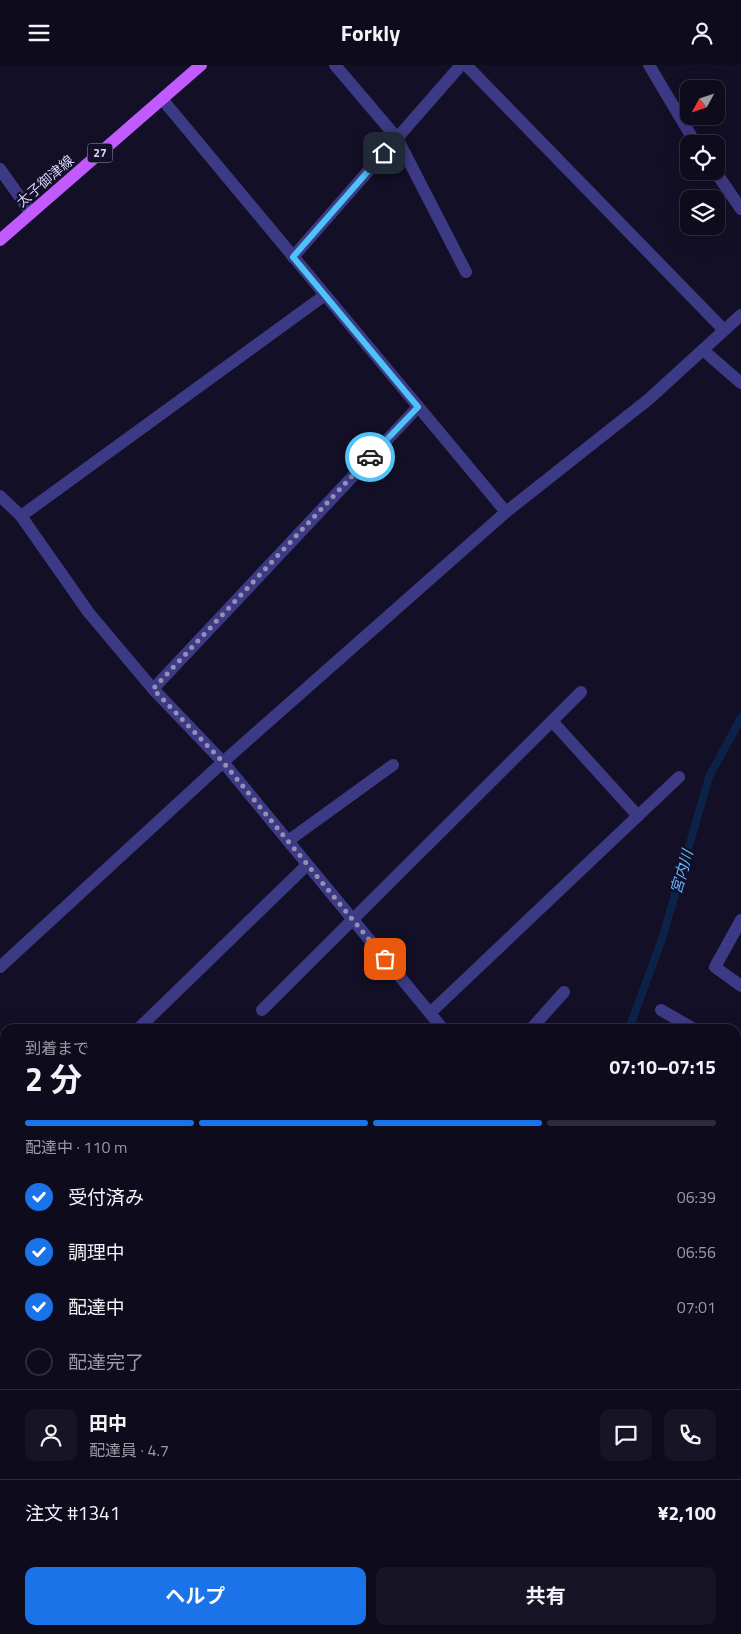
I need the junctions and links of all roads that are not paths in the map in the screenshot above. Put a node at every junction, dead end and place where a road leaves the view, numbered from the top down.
1 (201, 65) edge
2 (335, 65) edge
3 (461, 65) edge
4 (466, 65) edge
5 (649, 65) edge
6 (162, 99) junction
7 (691, 135) edge
8 (397, 138) junction
9 (0, 169) edge
10 (721, 180) edge
11 (741, 209) edge
12 (31, 213) junction
13 (0, 240) edge
14 (293, 257) junction
15 (466, 272) dead end
16 (324, 295) junction
17 (741, 315) edge
18 (724, 330) junction
19 (703, 350) junction
20 (741, 383) edge
21 (418, 407) junction
22 (0, 496) edge
23 (506, 512) junction
24 (21, 516) junction
25 (153, 689) junction
26 (581, 692) dead end
27 (552, 721) junction
28 (223, 762) junction
29 (393, 765) dead end
30 (679, 777) dead end
31 (638, 815) junction
32 (288, 841) junction
33 (307, 865) junction
34 (352, 919) junction
35 (741, 920) edge
36 (0, 967) edge
37 (741, 986) edge
38 (564, 992) dead end
39 (661, 1009) dead end
40 (262, 1011) dead end
41 (430, 1013) junction
42 (143, 1024) edge
43 (439, 1024) edge
44 (535, 1024) edge
45 (686, 1024) edge

1 - 6 main road, 太子御津線 / 27
2 - 8 street
3 - 8 street
4 - 18 street
5 - 7 street
6 - 12 main road, 太子御津線 / 27
6 - 14 street
8 - 14 street
8 - 15 street
9 - 12 street
10 - 11 street
12 - 13 main road, 太子御津線 / 27
14 - 16 street
16 - 21 street
16 - 24 street
17 - 18 street
18 - 19 street
19 - 20 street
19 - 23 street
21 - 23 street
21 - 25 street
22 - 24 street
23 - 28 street
24 - 25 street
25 - 28 street
26 - 27 street
27 - 31 street
27 - 34 street
28 - 32 street
28 - 36 street
29 - 32 street
30 - 31 street
31 - 41 street
32 - 33 street
33 - 34 street
33 - 42 street
34 - 40 street
34 - 41 street
35 - 37 street
38 - 44 street
39 - 45 street
41 - 43 street

